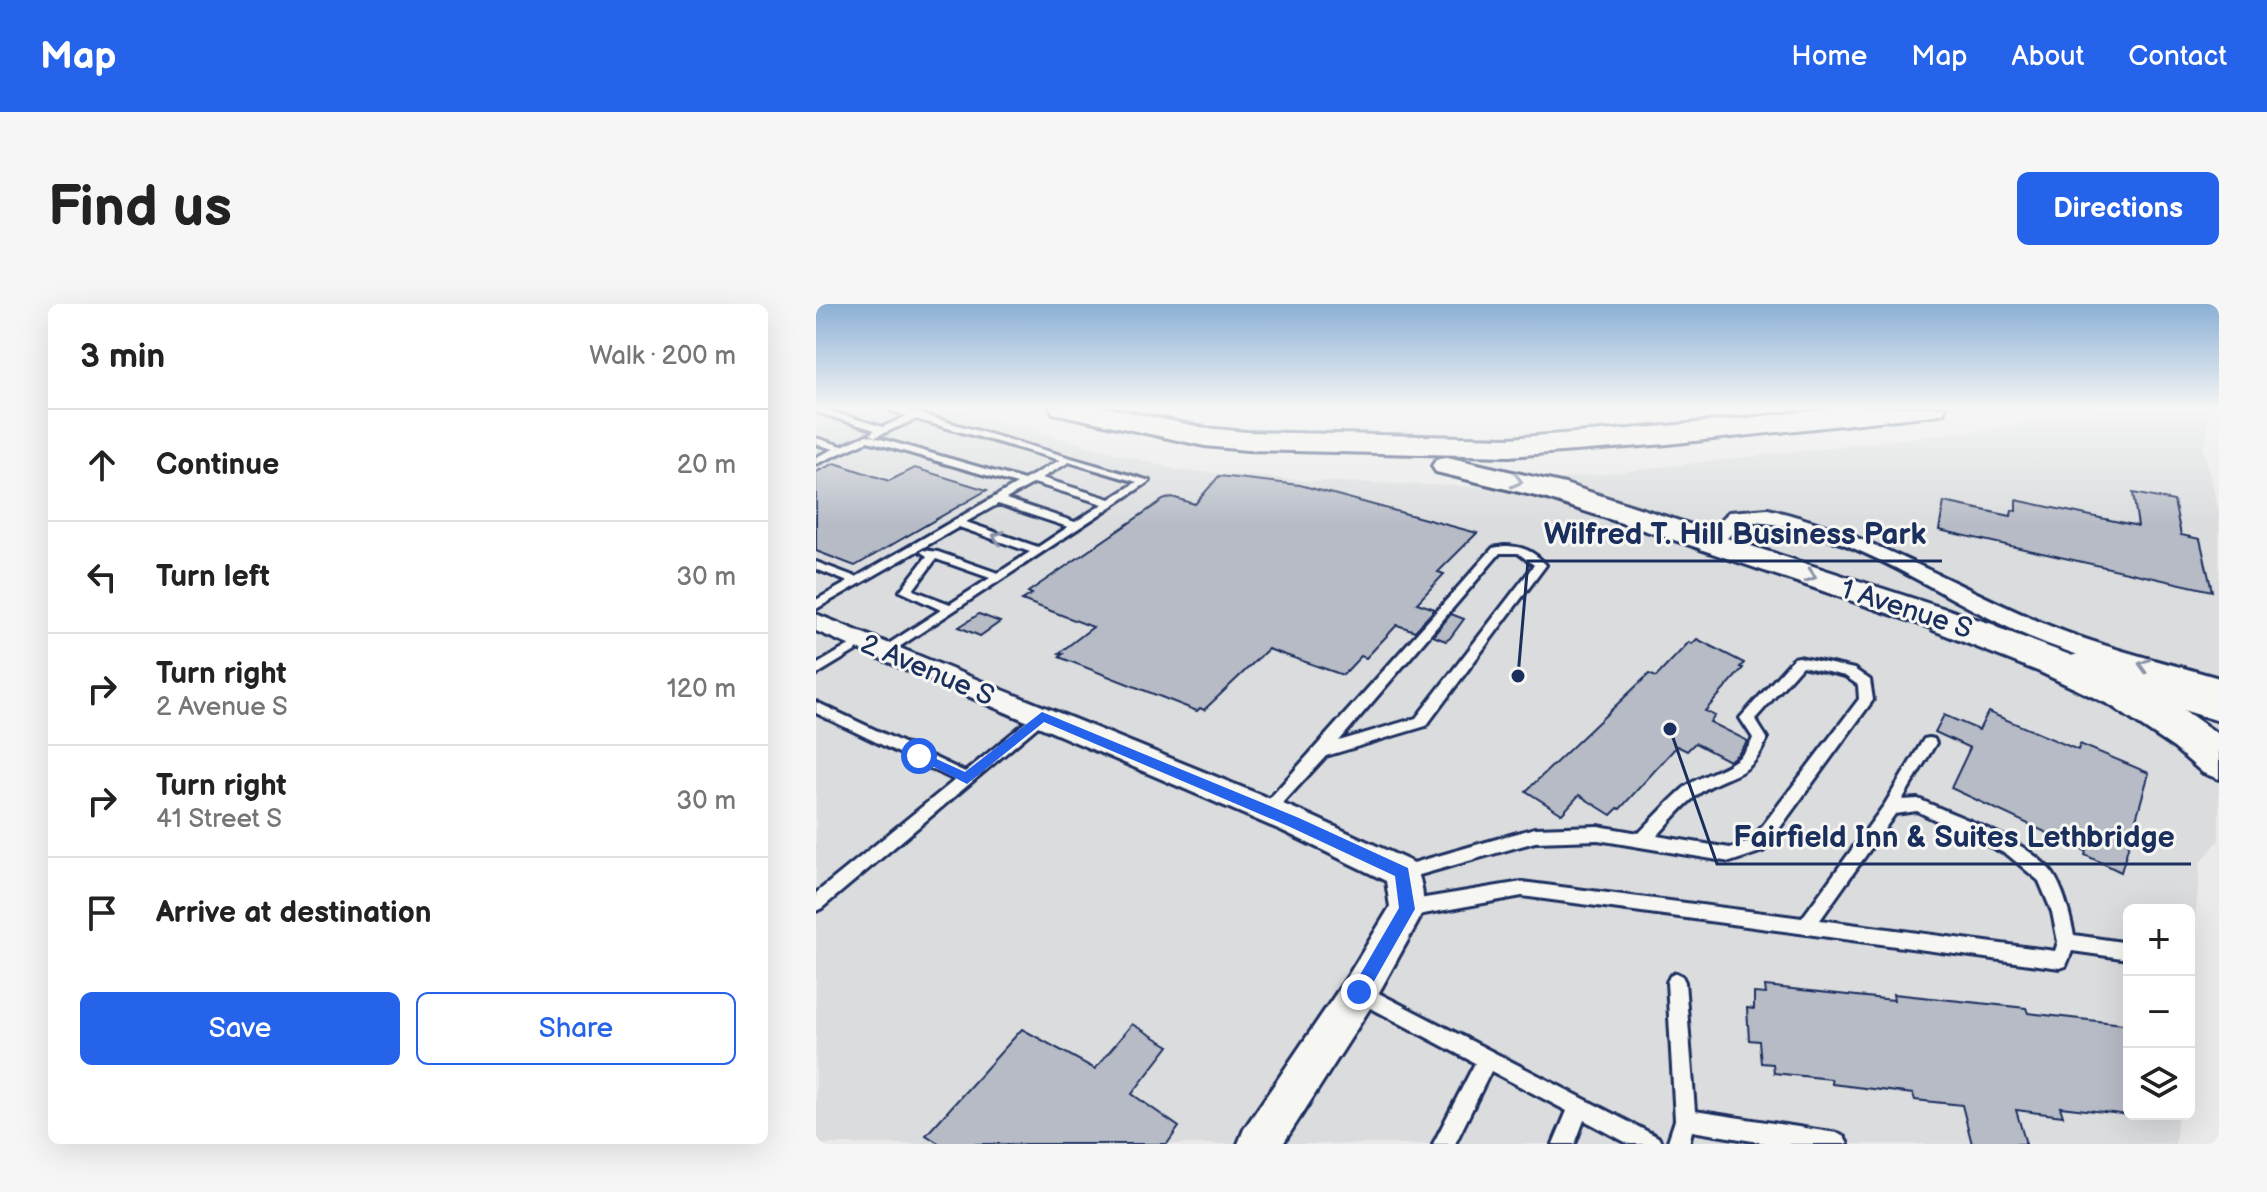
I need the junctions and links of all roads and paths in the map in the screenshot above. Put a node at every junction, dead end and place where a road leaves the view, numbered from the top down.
1 (833, 446) edge
2 (848, 446) edge
3 (897, 446) edge
4 (1022, 446) edge
5 (1287, 446) edge
6 (1474, 446) edge
7 (1520, 446) edge
8 (842, 449) junction
9 (1068, 459) junction
10 (816, 461) edge
11 (1029, 482) junction
12 (997, 500) junction
13 (1111, 503) junction
14 (958, 523) junction
15 (1077, 526) junction
16 (1711, 542) junction
17 (915, 548) junction
18 (1039, 551) junction
19 (934, 554) junction
20 (816, 565) edge
21 (1000, 577) junction
22 (857, 581) junction
23 (816, 605) edge
24 (951, 609) junction
25 (1947, 621) junction
26 (816, 622) edge
27 (875, 646) junction
28 (816, 671) edge
29 (2219, 687) edge
30 (816, 707) edge
31 (2219, 707) edge
32 (1042, 717) junction
33 (1929, 743) dead end
34 (1321, 752) junction
35 (2219, 761) edge
36 (967, 779) junction
37 (1890, 808) junction
38 (1267, 811) junction
39 (1642, 841) junction
40 (1404, 891) junction
41 (816, 903) edge
42 (1806, 926) junction
43 (2067, 942) junction
44 (2123, 950) edge
45 (1676, 982) dead end
46 (1359, 992) junction
47 (1487, 1059) junction
48 (1579, 1107) junction
49 (1685, 1120) junction
50 (1259, 1144) edge
51 (1444, 1144) edge
52 (1564, 1144) edge
53 (1651, 1144) edge
54 (1678, 1144) edge
55 (1837, 1144) edge

1 - 8 lane
2 - 8 lane
3 - 11 lane
4 - 9 lane
5 -> 16 highway
6 - 7 highway
8 - 10 lane
9 - 11 lane
9 - 13 lane
11 - 12 lane
11 - 13 lane
12 - 14 lane
12 - 15 lane
13 - 15 lane
14 - 17 lane
18 -> 14 lane
15 - 18 lane
16 -> 25 main road, 1 Avenue S
29 -> 16 street, 1 Avenue S
17 - 19 lane
17 - 22 lane
18 - 21 lane
19 - 21 lane
19 - 24 lane
20 - 22 lane
21 - 24 lane
22 - 23 lane
24 - 27 lane
25 - 31 main road, 1 Avenue S
25 - 35 highway
26 - 27 street, 2 Avenue S
27 - 28 lane
27 - 32 street, 2 Avenue S
30 - 36 lane
32 - 36 lane
32 - 38 street, 2 Avenue S
33 - 37 lane
34 - 34 lane
34 - 38 lane
36 - 41 lane
37 - 42 lane
37 - 43 lane
38 - 40 street, 2 Avenue S
39 - 39 lane
39 - 40 lane
40 - 42 lane
40 - 46 street
42 - 43 lane
43 - 44 lane
45 - 49 lane
46 - 47 lane
46 - 50 street
47 - 48 lane
47 - 51 lane
48 - 52 lane
48 - 53 lane
49 - 54 lane
49 - 55 lane

